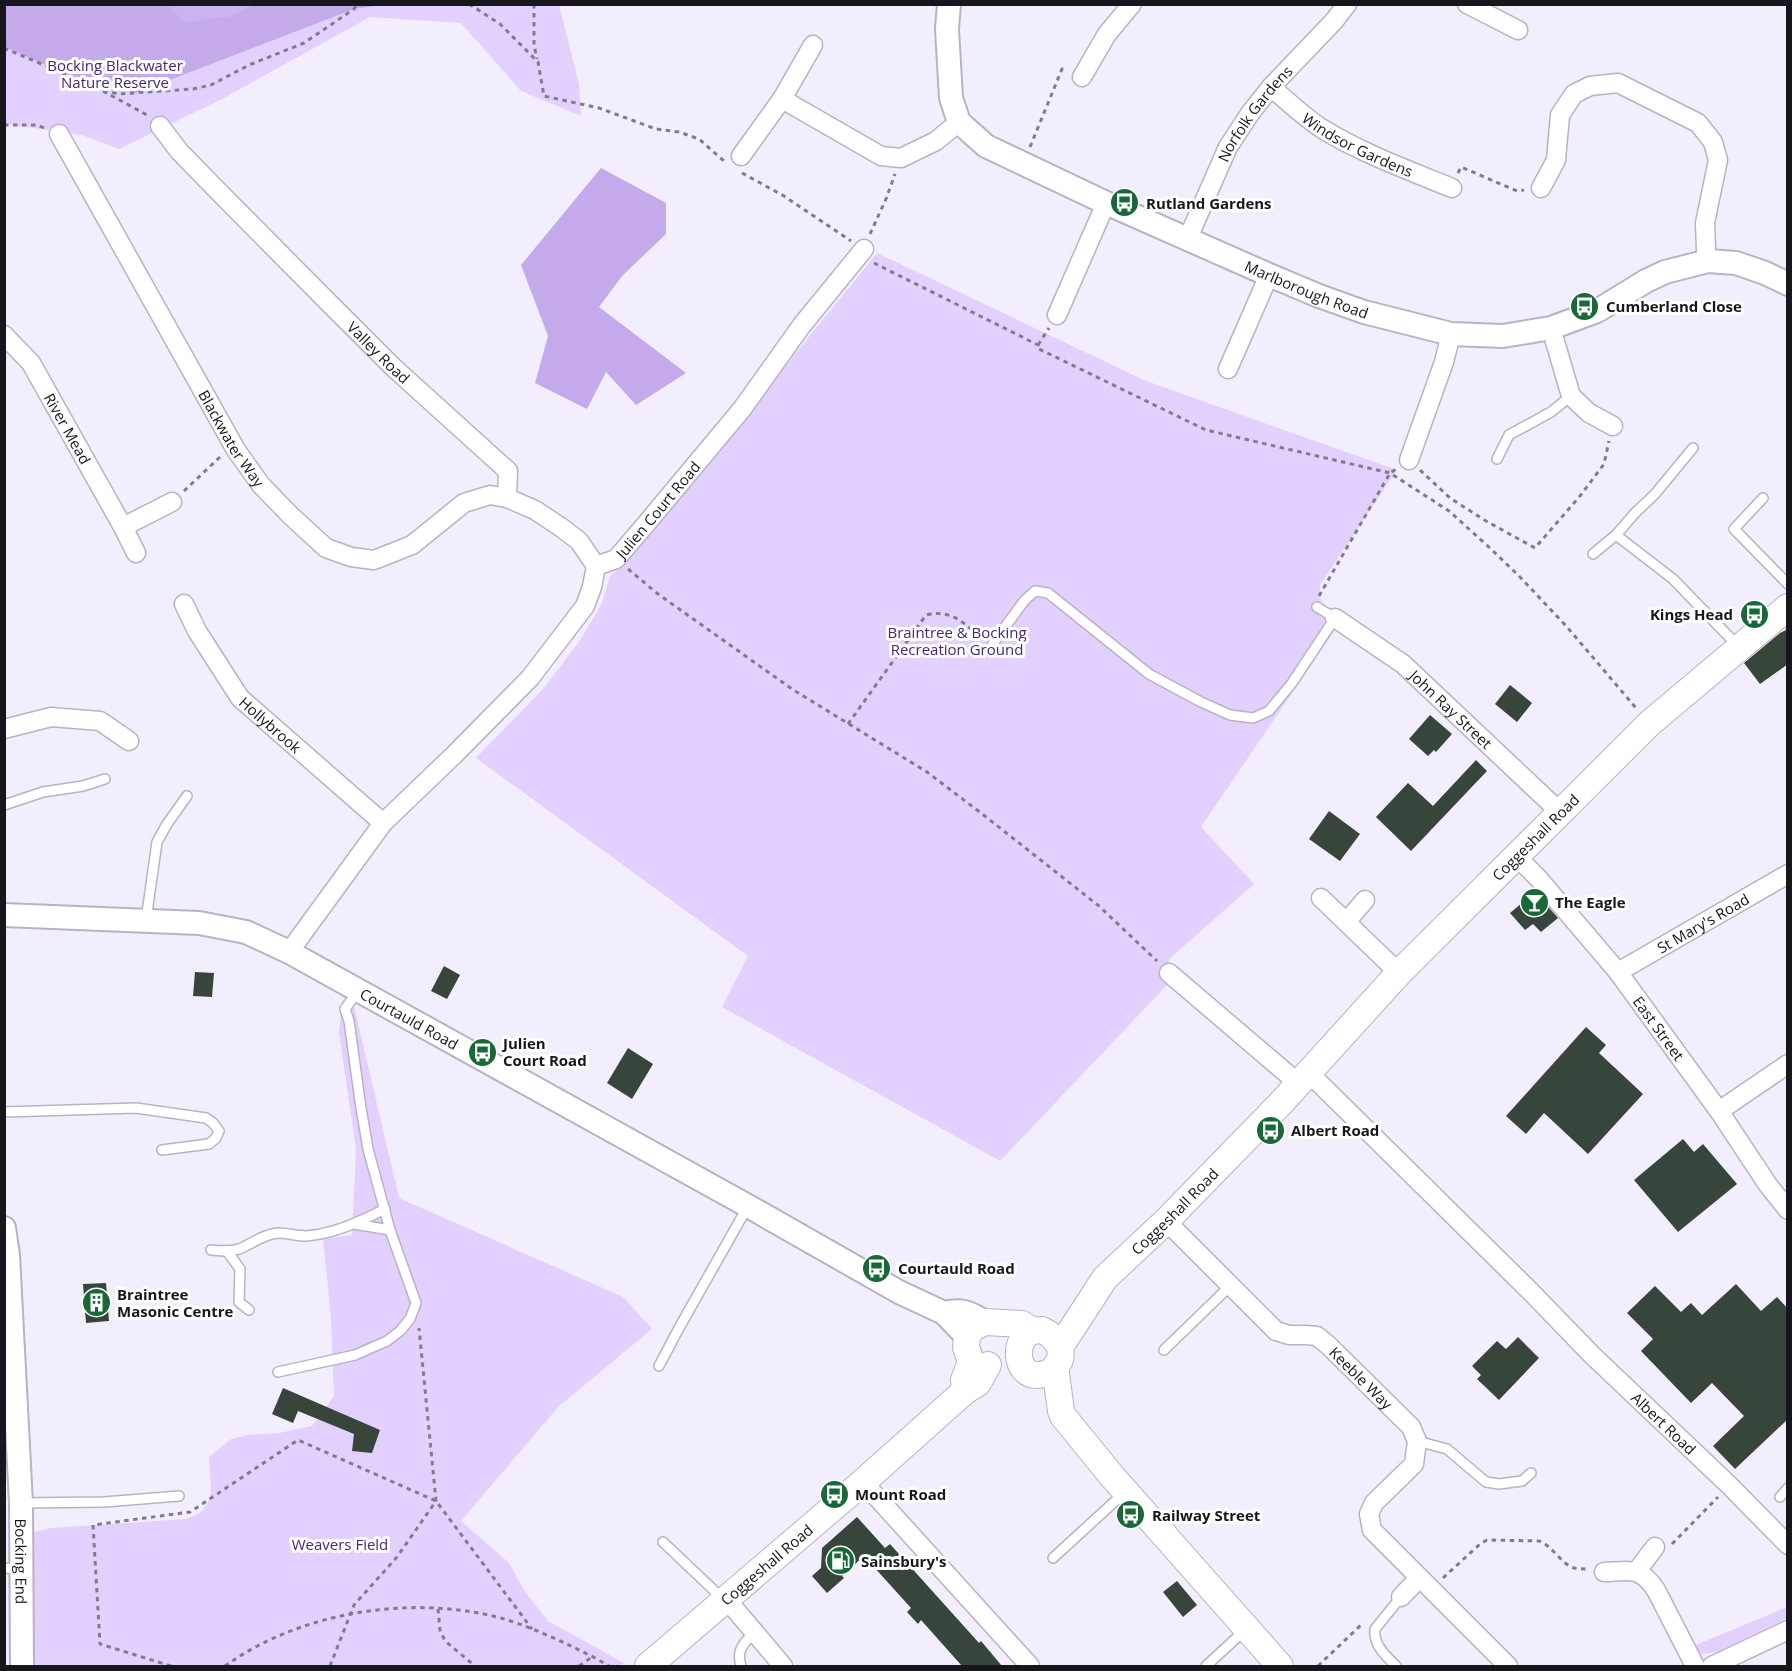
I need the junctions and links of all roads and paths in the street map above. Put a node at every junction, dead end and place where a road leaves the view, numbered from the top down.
1 (357, 4) edge
2 (469, 4) edge
3 (534, 4) edge
4 (949, 4) edge
5 (1132, 4) edge
6 (1347, 4) edge
7 (1467, 4) edge
8 (1518, 30) dead end
9 (813, 45) dead end
10 (4, 48) edge
11 (538, 62) junction
12 (1082, 77) joint
13 (1271, 87) junction
14 (97, 88) junction
15 (782, 99) junction
16 (959, 122) junction
17 (4, 125) edge
18 (160, 126) joint
19 (59, 135) joint
20 (901, 158) junction
21 (1023, 164) junction
22 (738, 165) junction
23 (1452, 188) joint
24 (1541, 188) joint
25 (1106, 203) junction
26 (1188, 238) junction
27 (864, 250) junction
28 (1708, 261) junction
29 (1269, 275) junction
30 (1788, 284) edge
31 (1057, 315) dead end
32 (1551, 328) junction
33 (1451, 334) junction
34 (4, 335) edge
35 (1228, 369) dead end
36 (1572, 396) junction
37 (1613, 426) joint
38 (234, 444) junction
39 (1693, 448) dead end
40 (1497, 459) dead end
41 (1409, 460) joint
42 (1390, 473) junction
43 (507, 498) junction
44 (1763, 498) dead end
45 (172, 502) joint
46 (123, 527) junction
47 (1616, 535) junction
48 (136, 553) dead end
49 (1593, 554) dead end
50 (616, 559) junction
51 (596, 566) junction
52 (1788, 584) edge
53 (184, 604) dead end
54 (1317, 606) joint
55 (1788, 607) edge
56 (1335, 618) junction
57 (992, 645) joint
58 (1740, 647) junction
59 (1650, 723) junction
60 (848, 724) junction
61 (4, 729) edge
62 (129, 741) dead end
63 (105, 779) dead end
64 (187, 796) dead end
65 (4, 805) edge
66 (1560, 812) junction
67 (383, 823) junction
68 (1516, 856) junction
69 (1788, 874) edge
70 (1321, 898) dead end
71 (1365, 900) dead end
72 (4, 915) edge
73 (146, 920) junction
74 (1347, 921) junction
75 (290, 952) junction
76 (1618, 972) junction
77 (1169, 973) joint
78 (1399, 973) junction
79 (358, 990) junction
80 (1788, 1064) edge
81 (1303, 1078) junction
82 (1719, 1111) junction
83 (4, 1112) edge
84 (162, 1150) dead end
85 (748, 1206) junction
86 (385, 1209) junction
87 (1788, 1210) edge
88 (1166, 1221) junction
89 (354, 1224) junction
90 (4, 1228) edge
91 (390, 1230) junction
92 (211, 1250) dead end
93 (227, 1251) junction
94 (1230, 1286) junction
95 (416, 1303) junction
96 (249, 1310) dead end
97 (1047, 1343) junction
98 (983, 1345) junction
99 (1164, 1350) dead end
100 (659, 1366) dead end
101 (278, 1372) dead end
102 (1026, 1372) junction
103 (1060, 1411) junction
104 (1417, 1441) junction
105 (11, 1459) edge
106 (1531, 1473) dead end
107 (863, 1482) junction
108 (1729, 1485) junction
109 (1788, 1488) edge
110 (1125, 1491) junction
111 (179, 1496) dead end
112 (1780, 1497) dead end
113 (435, 1501) junction
114 (21, 1503) junction
115 (663, 1542) dead end
116 (1788, 1545) edge
117 (1655, 1547) joint
118 (1053, 1558) dead end
119 (13, 1568) edge
120 (1604, 1572) joint
121 (1636, 1572) junction
122 (1424, 1583) junction
123 (1401, 1597) joint
124 (725, 1600) junction
125 (438, 1609) junction
126 (351, 1614) junction
127 (1365, 1622) dead end
128 (1246, 1628) junction
129 (532, 1629) junction
130 (1788, 1630) edge
131 (754, 1632) junction
132 (592, 1657) junction
133 (22, 1666) edge
134 (171, 1666) edge
135 (225, 1666) edge
136 (330, 1666) edge
137 (475, 1666) edge
138 (579, 1666) edge
139 (609, 1666) edge
140 (648, 1666) edge
141 (741, 1666) edge
142 (783, 1666) edge
143 (1030, 1666) edge
144 (1206, 1666) edge
145 (1280, 1666) edge
146 (1318, 1666) edge
147 (1396, 1666) edge
148 (1508, 1666) edge
149 (1695, 1666) edge
150 (1712, 1666) edge

1 - 14 path
2 - 11 path
3 - 11 path
4 - 16 street
5 - 12 street
6 - 13 street, Norfolk Gardens
7 - 8 street
9 - 15 street
10 - 14 path
11 - 22 path
12 - 21 path
13 - 23 street, Windsor Gardens
13 - 26 street, Norfolk Gardens
14 - 18 path
15 - 20 street
15 - 22 street
16 - 20 street
16 - 21 street, Marlborough Road
17 - 19 path
18 - 43 street, Valley Road
19 - 38 street, Blackwater Way
20 - 27 path
21 - 25 street, Marlborough Road
22 - 27 path
23 - 24 path
24 - 28 street
25 - 26 street, Marlborough Road
25 - 31 street
26 - 29 street, Marlborough Road
27 - 42 path
27 - 50 street, Julien Court Road
28 - 30 street, Marlborough Road
28 - 32 street, Marlborough Road
29 - 33 street, Marlborough Road
29 - 35 street
32 - 33 street, Marlborough Road
32 - 36 street
33 - 41 street
34 - 46 street, River Mead
36 - 37 street
36 - 40 lane
37 - 41 path
38 - 43 street, Blackwater Way
38 - 45 path
39 - 47 lane
42 - 54 path
42 - 59 path
43 - 51 street
44 - 52 lane
45 - 46 street
46 - 48 street, River Mead
47 - 49 lane
47 - 58 lane
50 - 51 street, Julien Court Road
50 - 60 path
51 - 67 street
53 - 67 street, Hollybrook
54 - 56 lane
55 - 58 main road, Coggeshall Road
56 - 57 lane
56 - 66 street, John Ray Street
57 - 60 path
58 - 59 main road, Coggeshall Road
59 - 66 main road, Coggeshall Road
60 - 77 path
61 - 62 street
63 - 65 lane
64 - 73 lane
66 - 68 main road, Coggeshall Road
67 - 75 street
68 - 76 street, East Street
68 - 78 main road, Coggeshall Road
69 - 76 street, St Mary's Road
70 - 74 street
71 - 74 street
72 - 73 street, Courtauld Road
73 - 75 street, Courtauld Road
74 - 78 street
75 - 79 street, Courtauld Road
76 - 82 street, East Street
77 - 81 street
78 - 81 main road, Coggeshall Road
79 - 85 street, Courtauld Road
79 - 86 lane
80 - 82 street
81 - 88 main road, Coggeshall Road
81 - 108 street, Albert Road
82 - 87 street, East Street
83 - 84 lane
85 - 98 street, Courtauld Road
85 - 100 lane
86 - 89 lane
86 - 91 lane
88 - 94 street, Keeble Way
88 - 97 main road, Coggeshall Road
89 - 91 lane
89 - 93 lane
90 - 105 street, Bocking End
91 - 95 lane
92 - 93 lane
93 - 96 lane
94 - 99 lane
94 - 104 street, Keeble Way
95 - 101 lane
95 - 113 path
97 - 98 main road
97 - 102 main road
97 - 102 main road
97 - 103 main road
98 - 102 main road
98 - 107 main road, Coggeshall Road
102 - 103 main road
103 - 110 main road
104 - 106 lane
104 - 122 street
105 - 114 street, Bocking End
107 - 124 main road, Coggeshall Road
107 - 143 street
108 - 116 street, Albert Road
108 - 117 path
109 - 112 lane
110 - 118 lane
110 - 128 main road
111 - 114 lane
113 - 126 path
113 - 129 path
113 - 134 path
114 - 119 street, Bocking End
115 - 124 lane
117 - 121 street
119 - 133 street, Bocking End
120 - 121 street
120 - 122 path
121 - 149 street
122 - 123 street
122 - 148 street
123 - 147 lane
124 - 131 street
124 - 140 main road, Coggeshall Road
125 - 126 path
125 - 129 path
125 - 137 path
126 - 135 path
126 - 136 path
127 - 146 path
128 - 144 lane
128 - 145 main road
129 - 132 path
130 - 150 street
131 - 141 lane
131 - 142 street
132 - 138 path
132 - 139 path

